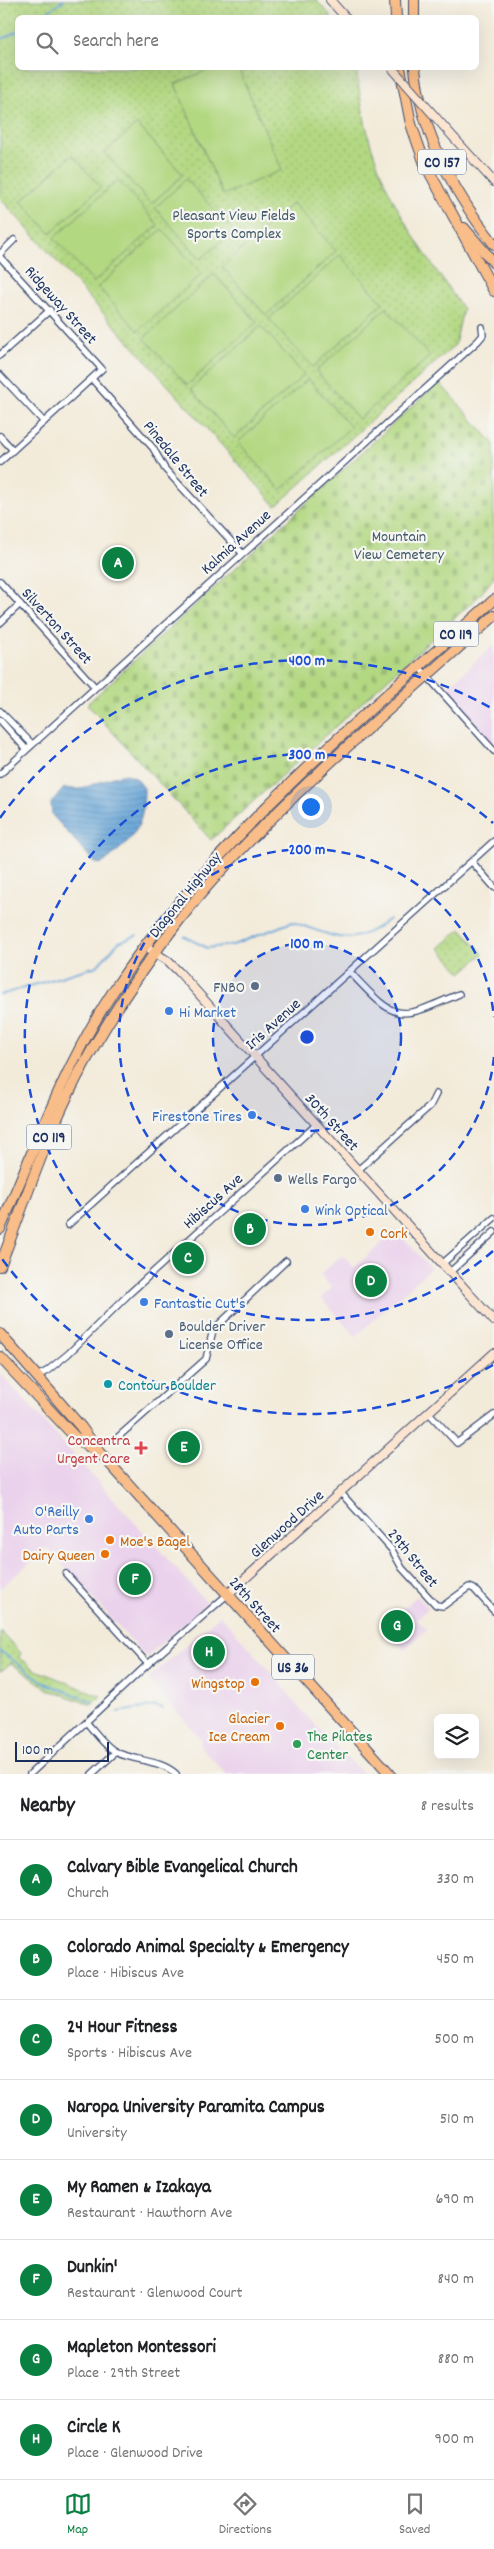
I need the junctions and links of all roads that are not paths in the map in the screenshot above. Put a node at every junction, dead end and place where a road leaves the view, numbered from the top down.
1 (330, 0) edge
2 (395, 0) edge
3 (414, 0) edge
4 (343, 15) edge
5 (396, 15) edge
6 (414, 15) edge
7 (394, 70) edge
8 (400, 70) edge
9 (415, 70) edge
10 (494, 182) edge
11 (444, 201) junction
12 (14, 240) dead end
13 (494, 244) edge
14 (0, 255) edge
15 (494, 263) edge
16 (494, 291) edge
17 (50, 310) junction
18 (482, 327) dead end
19 (0, 355) edge
20 (0, 375) edge
21 (92, 379) junction
22 (44, 422) junction
23 (0, 436) edge
24 (13, 450) junction
25 (0, 462) edge
26 (242, 553) junction
27 (0, 582) edge
28 (494, 600) edge
29 (20, 604) junction
30 (494, 616) edge
31 (0, 622) edge
32 (419, 667) junction
33 (427, 676) junction
34 (95, 687) junction
35 (0, 710) edge
36 (0, 720) edge
37 (32, 744) junction
38 (26, 749) junction
39 (494, 751) edge
40 (0, 774) edge
41 (265, 809) junction
42 (273, 817) junction
43 (494, 841) edge
44 (472, 862) junction
45 (494, 886) edge
46 (146, 947) junction
47 (156, 953) junction
48 (350, 972) junction
49 (459, 994) dead end
50 (257, 1056) junction
51 (436, 1094) dead end
52 (317, 1124) junction
53 (358, 1170) junction
54 (494, 1218) edge
55 (68, 1225) dead end
56 (0, 1227) edge
57 (494, 1232) edge
58 (286, 1262) dead end
59 (442, 1264) junction
60 (0, 1266) edge
61 (450, 1272) junction
62 (494, 1321) edge
63 (0, 1334) edge
64 (494, 1354) edge
65 (0, 1356) edge
66 (37, 1376) junction
67 (429, 1413) junction
68 (494, 1415) edge
69 (116, 1438) dead end
70 (100, 1453) junction
71 (341, 1493) junction
72 (66, 1574) dead end
73 (227, 1595) junction
74 (494, 1611) edge
75 (148, 1664) junction
76 (87, 1723) junction
77 (116, 1752) junction
78 (30, 1774) edge
79 (92, 1774) edge
80 (176, 1774) edge
81 (390, 1774) edge

1 - 4 street
2 - 5 highway
3 - 6 highway
7 - 10 street, bridge
8 - 11 highway
9 - 13 highway, CO 157
11 - 15 highway
11 - 16 highway
12 - 14 street
14 - 17 street, Ridgeway Street
17 - 19 street
17 - 21 street, Ridgeway Street
18 - 26 street, Kalmia Avenue
20 - 22 street
21 - 22 street
21 - 26 street, Pinedale Street
22 - 24 street
23 - 24 street
24 - 25 street
26 - 34 street, Kalmia Avenue
27 - 29 street, Silverton Street
28 - 32 highway, Diagonal Highway / CO 119
29 - 31 street
29 - 34 street, Silverton Street
30 - 33 highway, Diagonal Highway / CO 119
32 - 33 street
32 - 41 highway, Diagonal Highway / CO 119
33 - 39 street
33 - 42 highway, Diagonal Highway / CO 119
34 - 37 street, Kalmia Avenue
35 - 37 street
36 - 38 street
37 - 38 street, Kalmia Avenue
38 - 40 street, Kalmia Avenue
41 - 42 highway
41 - 46 highway, Diagonal Highway / CO 119
42 - 47 highway, Diagonal Highway / CO 119
43 - 44 street, Iris Avenue
44 - 45 street
44 - 48 street, Iris Avenue
46 - 47 street, 30th Street
46 - 56 highway, Diagonal Highway / CO 119
47 - 50 street, 30th Street
47 - 60 highway, Diagonal Highway / CO 119
48 - 49 street
48 - 50 street, Iris Avenue
50 - 52 street, 30th Street
50 - 55 street, Iris Avenue
51 - 53 street
52 - 53 street, 30th Street
52 - 66 street, Hibiscus Ave
53 - 59 street, 30th Street
54 - 59 street
57 - 61 street
58 - 69 street
59 - 61 street, 30th Street
61 - 62 street, 30th Street
63 - 66 highway, 28th Street / US 36
64 - 67 street, Glenwood Drive
65 - 70 highway, 28th Street / US 36
66 - 70 highway, 28th Street / US 36
67 - 68 street
67 - 71 street, Glenwood Drive
70 - 73 highway, 28th Street / US 36
71 - 73 street, Glenwood Drive
71 - 74 street, 29th Street
72 - 75 street
73 - 75 street, Glenwood Drive
73 - 81 highway, 28th Street / US 36
75 - 76 street, Glenwood Drive
76 - 77 street
76 - 78 street, Glenwood Drive
77 - 79 street
77 - 80 street

